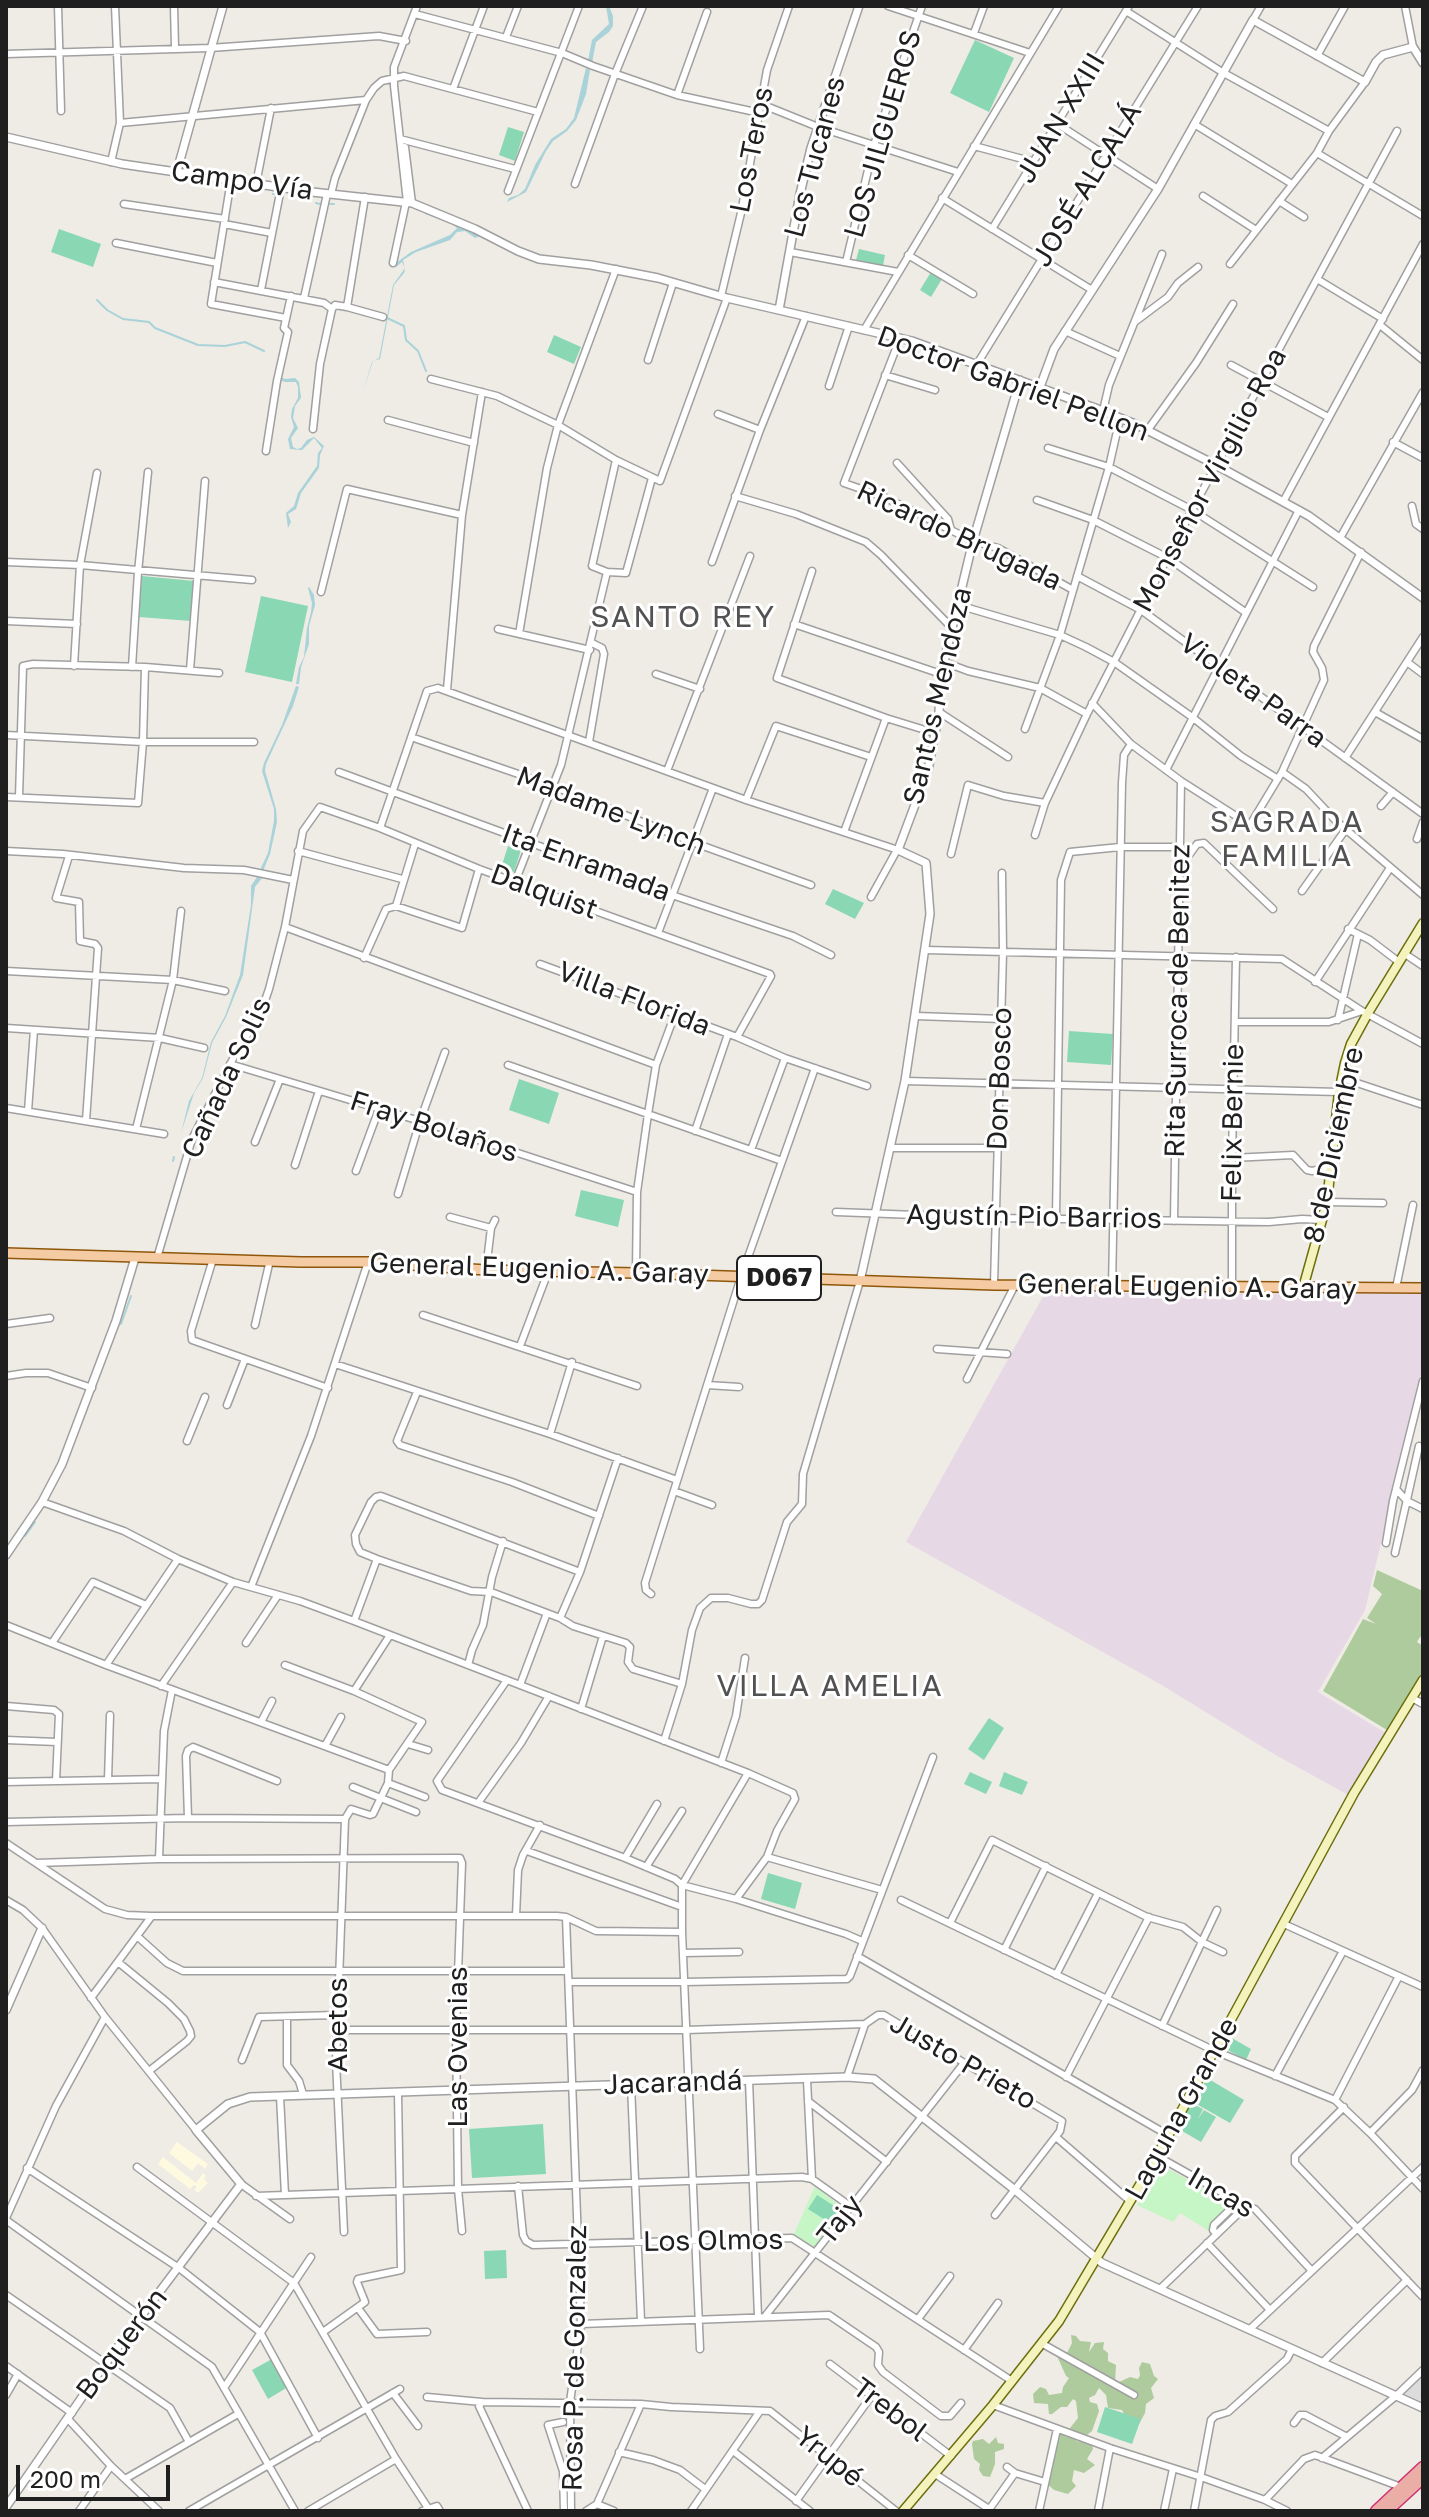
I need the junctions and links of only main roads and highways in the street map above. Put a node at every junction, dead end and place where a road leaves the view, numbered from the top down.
1 (1423, 923) edge
2 (6, 1253) edge
3 (1303, 1288) junction
4 (1423, 1288) edge
5 (1423, 1680) edge
6 (1423, 2467) edge
7 (1423, 2478) edge
8 (1393, 2509) edge
9 (903, 2511) edge
10 (1376, 2511) edge

1 - 3 main road, 8 de Diciembre
2 - 3 main road, General Eugenio A. Garay / D067
3 - 4 main road, General Eugenio A. Garay / D067
5 - 9 main road, Laguna Grande
6 - 10 highway
7 - 8 highway

